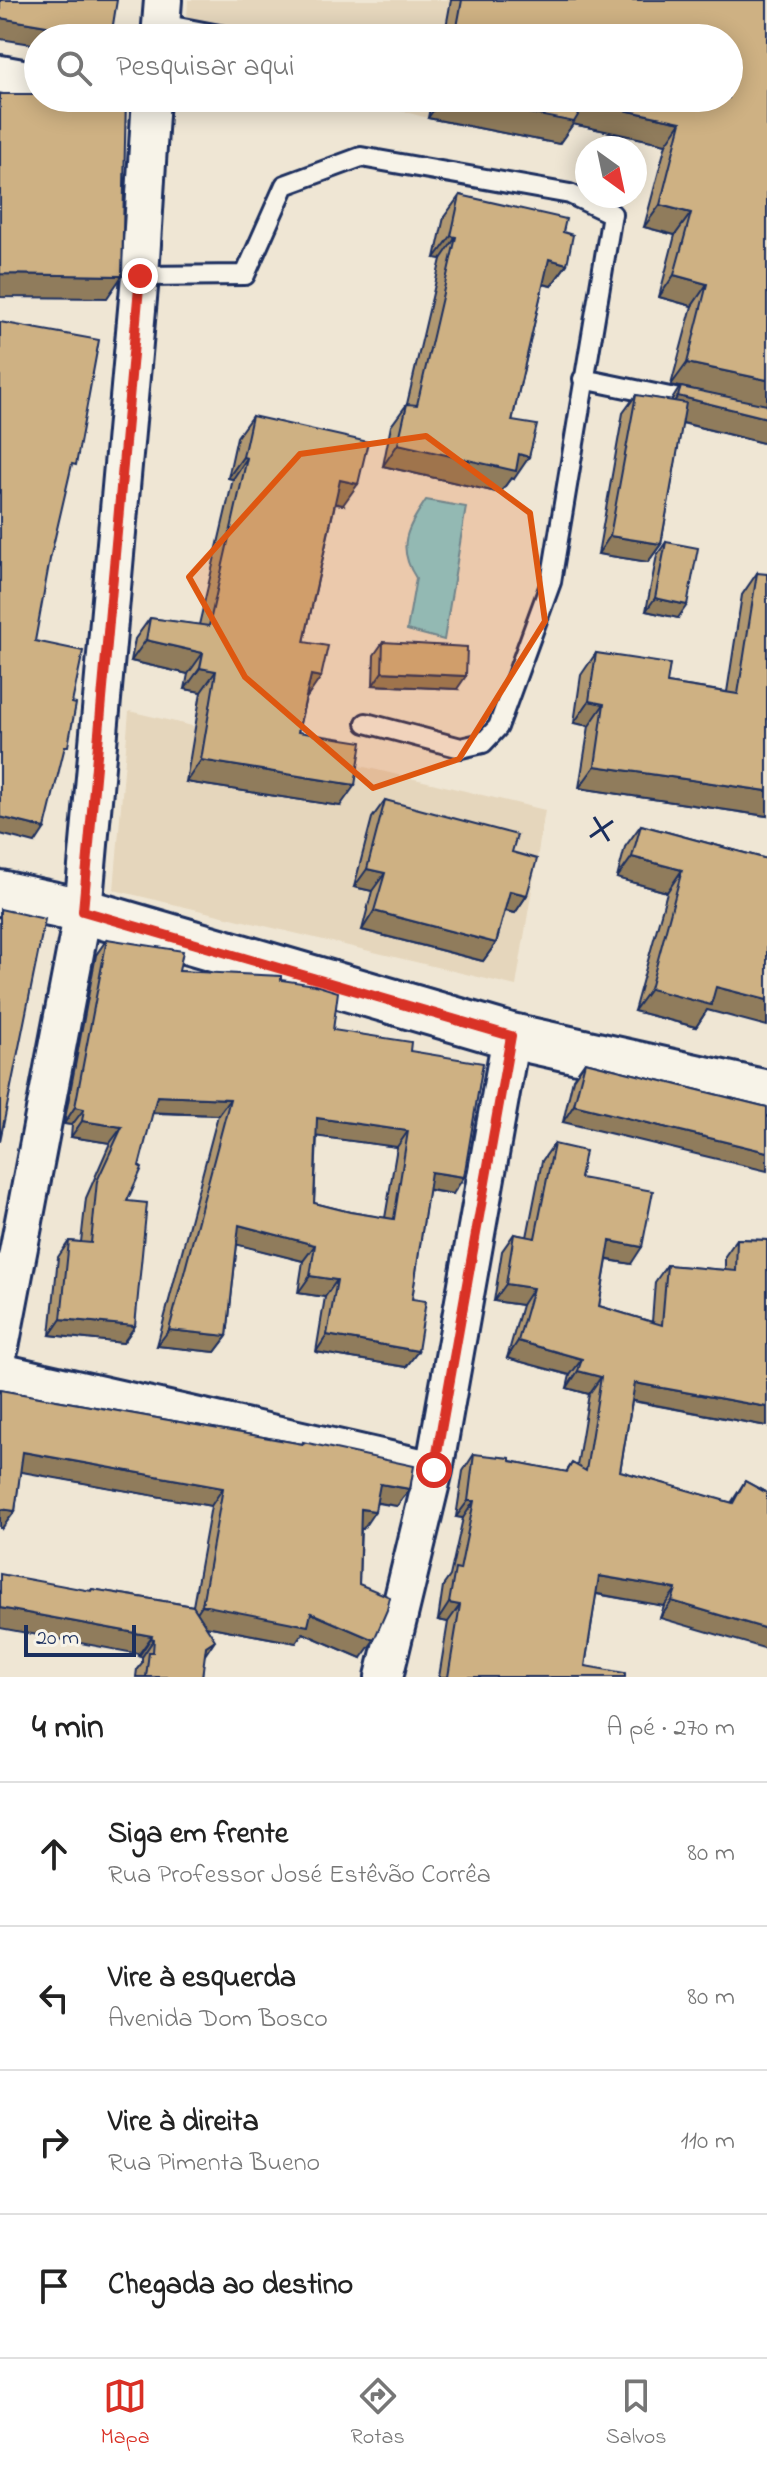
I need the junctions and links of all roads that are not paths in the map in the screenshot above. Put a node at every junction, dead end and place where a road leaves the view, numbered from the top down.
1 (0, 74) edge
2 (24, 78) edge
3 (142, 112) edge
4 (140, 276) junction
5 (583, 379) junction
6 (706, 405) edge
7 (366, 723) dead end
8 (0, 893) edge
9 (83, 911) junction
10 (511, 1036) junction
11 (767, 1093) edge
12 (0, 1347) edge
13 (0, 1372) edge
14 (434, 1470) junction
15 (384, 1677) edge

1 - 2 street
3 - 4 street
4 - 5 lane
4 - 9 street
5 - 6 lane
5 - 7 lane
8 - 9 street
9 - 10 street
9 - 12 street
10 - 11 street
10 - 14 street
13 - 14 street
14 - 15 street

